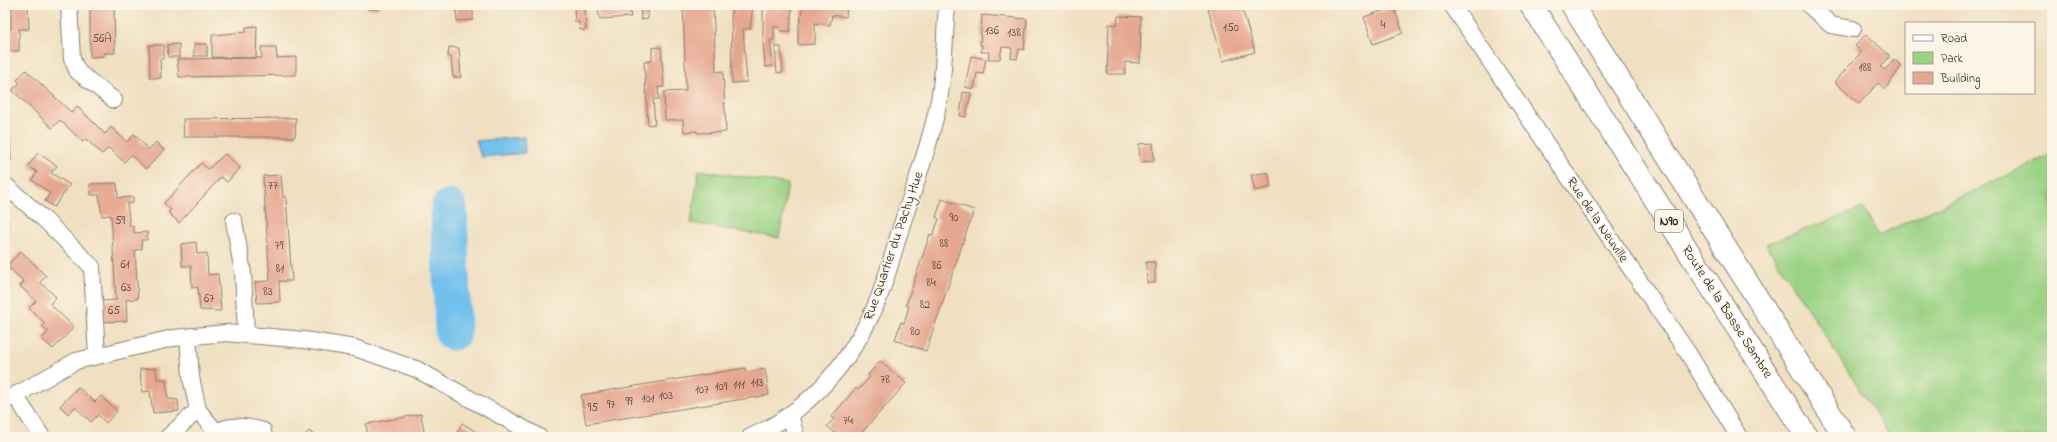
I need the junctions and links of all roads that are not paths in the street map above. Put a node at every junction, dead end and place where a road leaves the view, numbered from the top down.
1 (69, 5) edge
2 (947, 5) edge
3 (1452, 5) edge
4 (1531, 5) edge
5 (1572, 5) edge
6 (1809, 5) edge
7 (1853, 29) dead end
8 (114, 100) dead end
9 (5, 185) edge
10 (234, 221) dead end
11 (246, 334) junction
12 (188, 337) junction
13 (97, 356) junction
14 (10, 398) edge
15 (198, 410) junction
16 (790, 414) junction
17 (216, 435) edge
18 (42, 437) edge
19 (168, 437) edge
20 (264, 437) edge
21 (539, 437) edge
22 (750, 437) edge
23 (796, 437) edge
24 (1738, 437) edge
25 (1807, 437) edge
26 (1845, 437) edge

1 - 8 street
2 - 16 street, Rue Quartier du Pachy Hue
3 - 24 street, Rue de la Neuville
4 - 25 highway, Route de la Basse Sambre / N90
5 - 26 highway, N90
6 - 7 street
9 - 13 street
10 - 11 street
11 - 12 street
11 - 21 street
12 - 13 street
12 - 15 street
13 - 14 street
14 - 18 street
15 - 17 street
15 - 19 street
16 - 22 street, Rue Quartier du Pachy Hue
16 - 23 street
17 - 20 street

